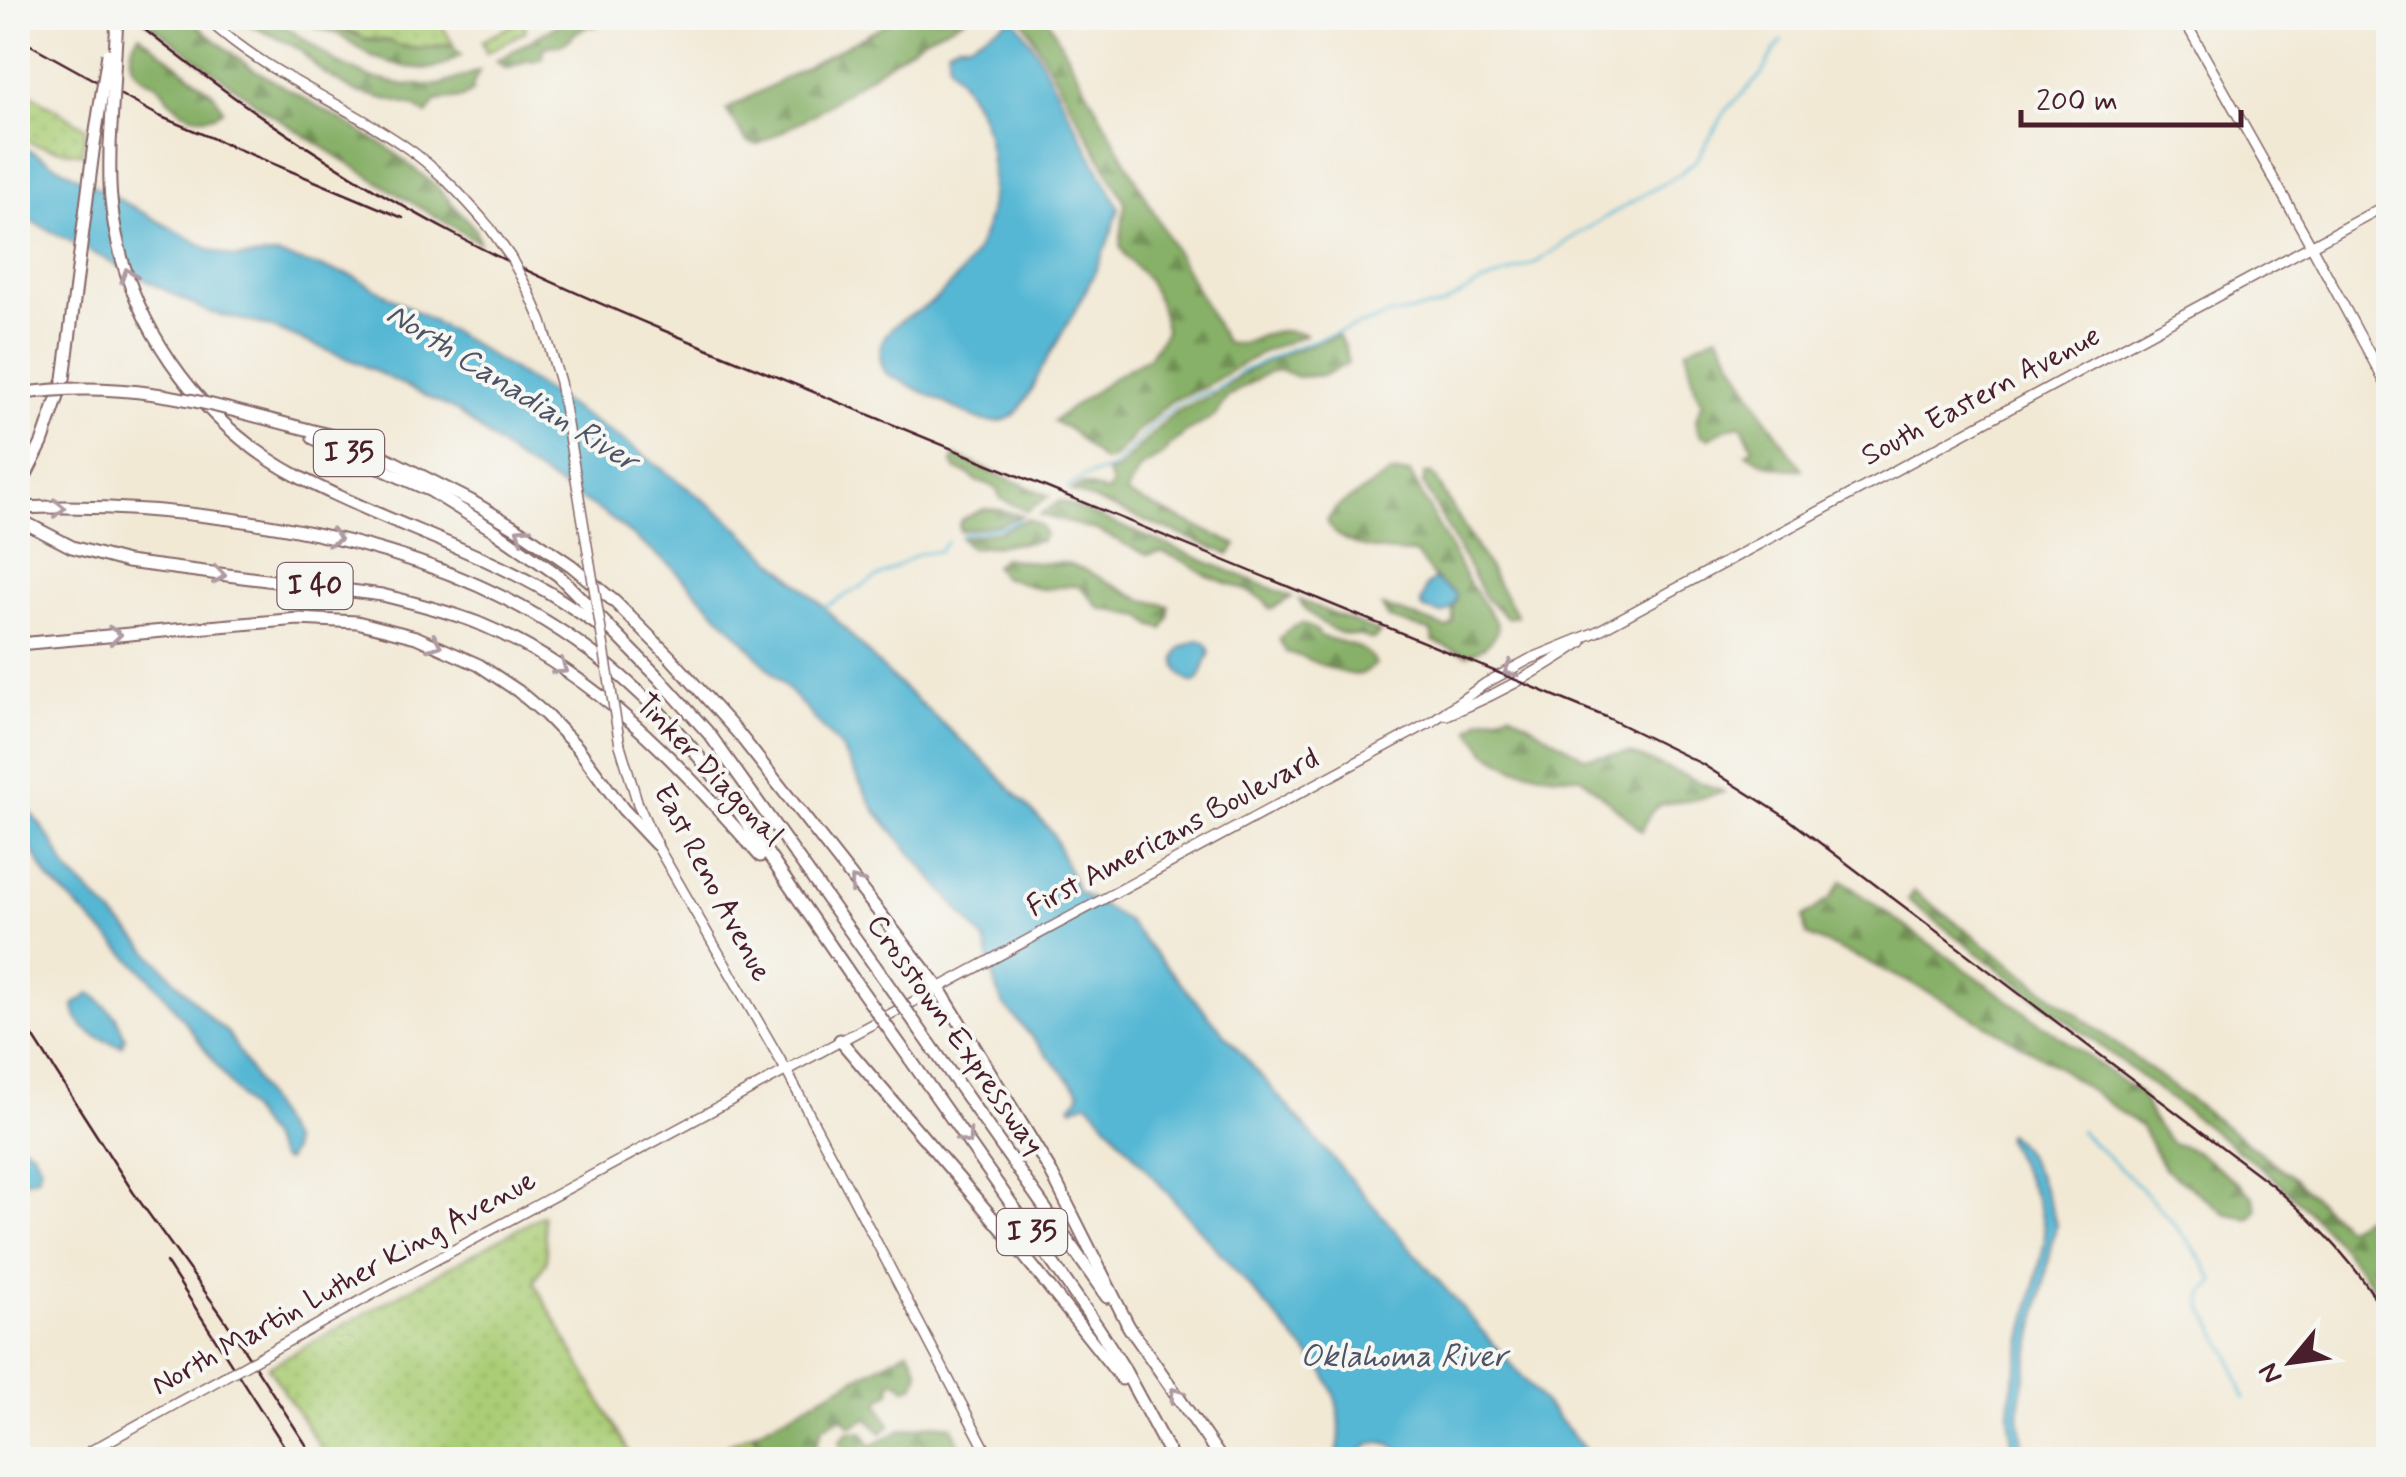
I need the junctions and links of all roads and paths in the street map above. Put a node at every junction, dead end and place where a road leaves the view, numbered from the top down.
1 (115, 18) edge
2 (206, 18) edge
3 (2183, 18) edge
4 (2388, 204) edge
5 (2312, 246) junction
6 (2388, 388) edge
7 (18, 394) edge
8 (18, 490) edge
9 (468, 506) junction
10 (18, 508) edge
11 (18, 520) edge
12 (1596, 632) junction
13 (18, 644) edge
14 (632, 650) junction
15 (1430, 722) junction
16 (656, 844) junction
17 (792, 893) junction
18 (938, 987) junction
19 (840, 1040) junction
20 (786, 1070) junction
21 (1130, 1329) junction
22 (1146, 1409) junction
23 (76, 1460) edge
24 (991, 1460) edge
25 (1173, 1460) edge
26 (1222, 1460) edge

1 - 8 highway, bridge
14 -> 1 highway, Tinker Diagonal, bridge
2 - 16 main road, East Reno Avenue, bridge
3 - 5 main road
4 - 5 main road, South Eastern Avenue
5 - 6 main road
5 - 12 main road, South Eastern Avenue
7 - 9 highway, bridge
9 - 14 highway, I 35
18 -> 9 highway
10 -> 17 highway, I 35
11 -> 17 highway, Tinker Diagonal / I 40
12 -> 15 main road, South Eastern Avenue
12 - 15 main road, South Eastern Avenue
13 -> 16 highway
14 - 21 highway, Crosstown Expressway / I 35, bridge
15 - 18 main road, First Americans Boulevard
16 - 20 main road, East Reno Avenue
17 -> 22 highway, Crosstown Expressway / I 35, bridge
18 - 19 main road, First Americans Boulevard
18 - 21 highway
19 - 20 main road, First Americans Boulevard
19 - 22 highway
20 - 23 main road, North Martin Luther King Avenue, bridge
20 - 24 main road, East Reno Avenue
26 -> 21 highway, Crosstown Expressway / I 35
22 - 25 highway, Crosstown Expressway / I 35

